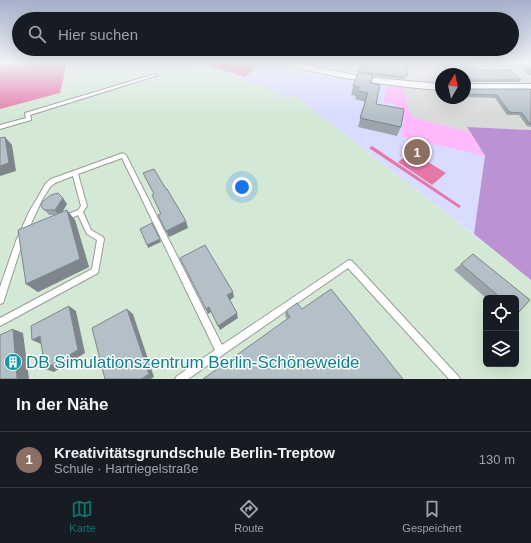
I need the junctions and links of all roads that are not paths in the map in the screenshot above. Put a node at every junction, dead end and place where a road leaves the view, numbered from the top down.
1 (137, 81) edge
2 (373, 81) edge
3 (435, 87) edge
4 (471, 87) edge
5 (531, 87) edge
6 (0, 127) edge
7 (76, 174) junction
8 (80, 212) junction
9 (59, 220) edge
10 (30, 232) edge
11 (22, 235) junction
12 (0, 300) edge
13 (0, 322) edge
14 (220, 351) junction
15 (180, 379) edge
16 (455, 379) edge

1 - 6 lane
2 - 3 street
4 - 5 street
7 - 8 lane
7 - 11 lane
7 - 14 lane
8 - 9 lane
8 - 13 lane
10 - 11 lane
11 - 12 lane
14 - 15 lane
14 - 16 lane

